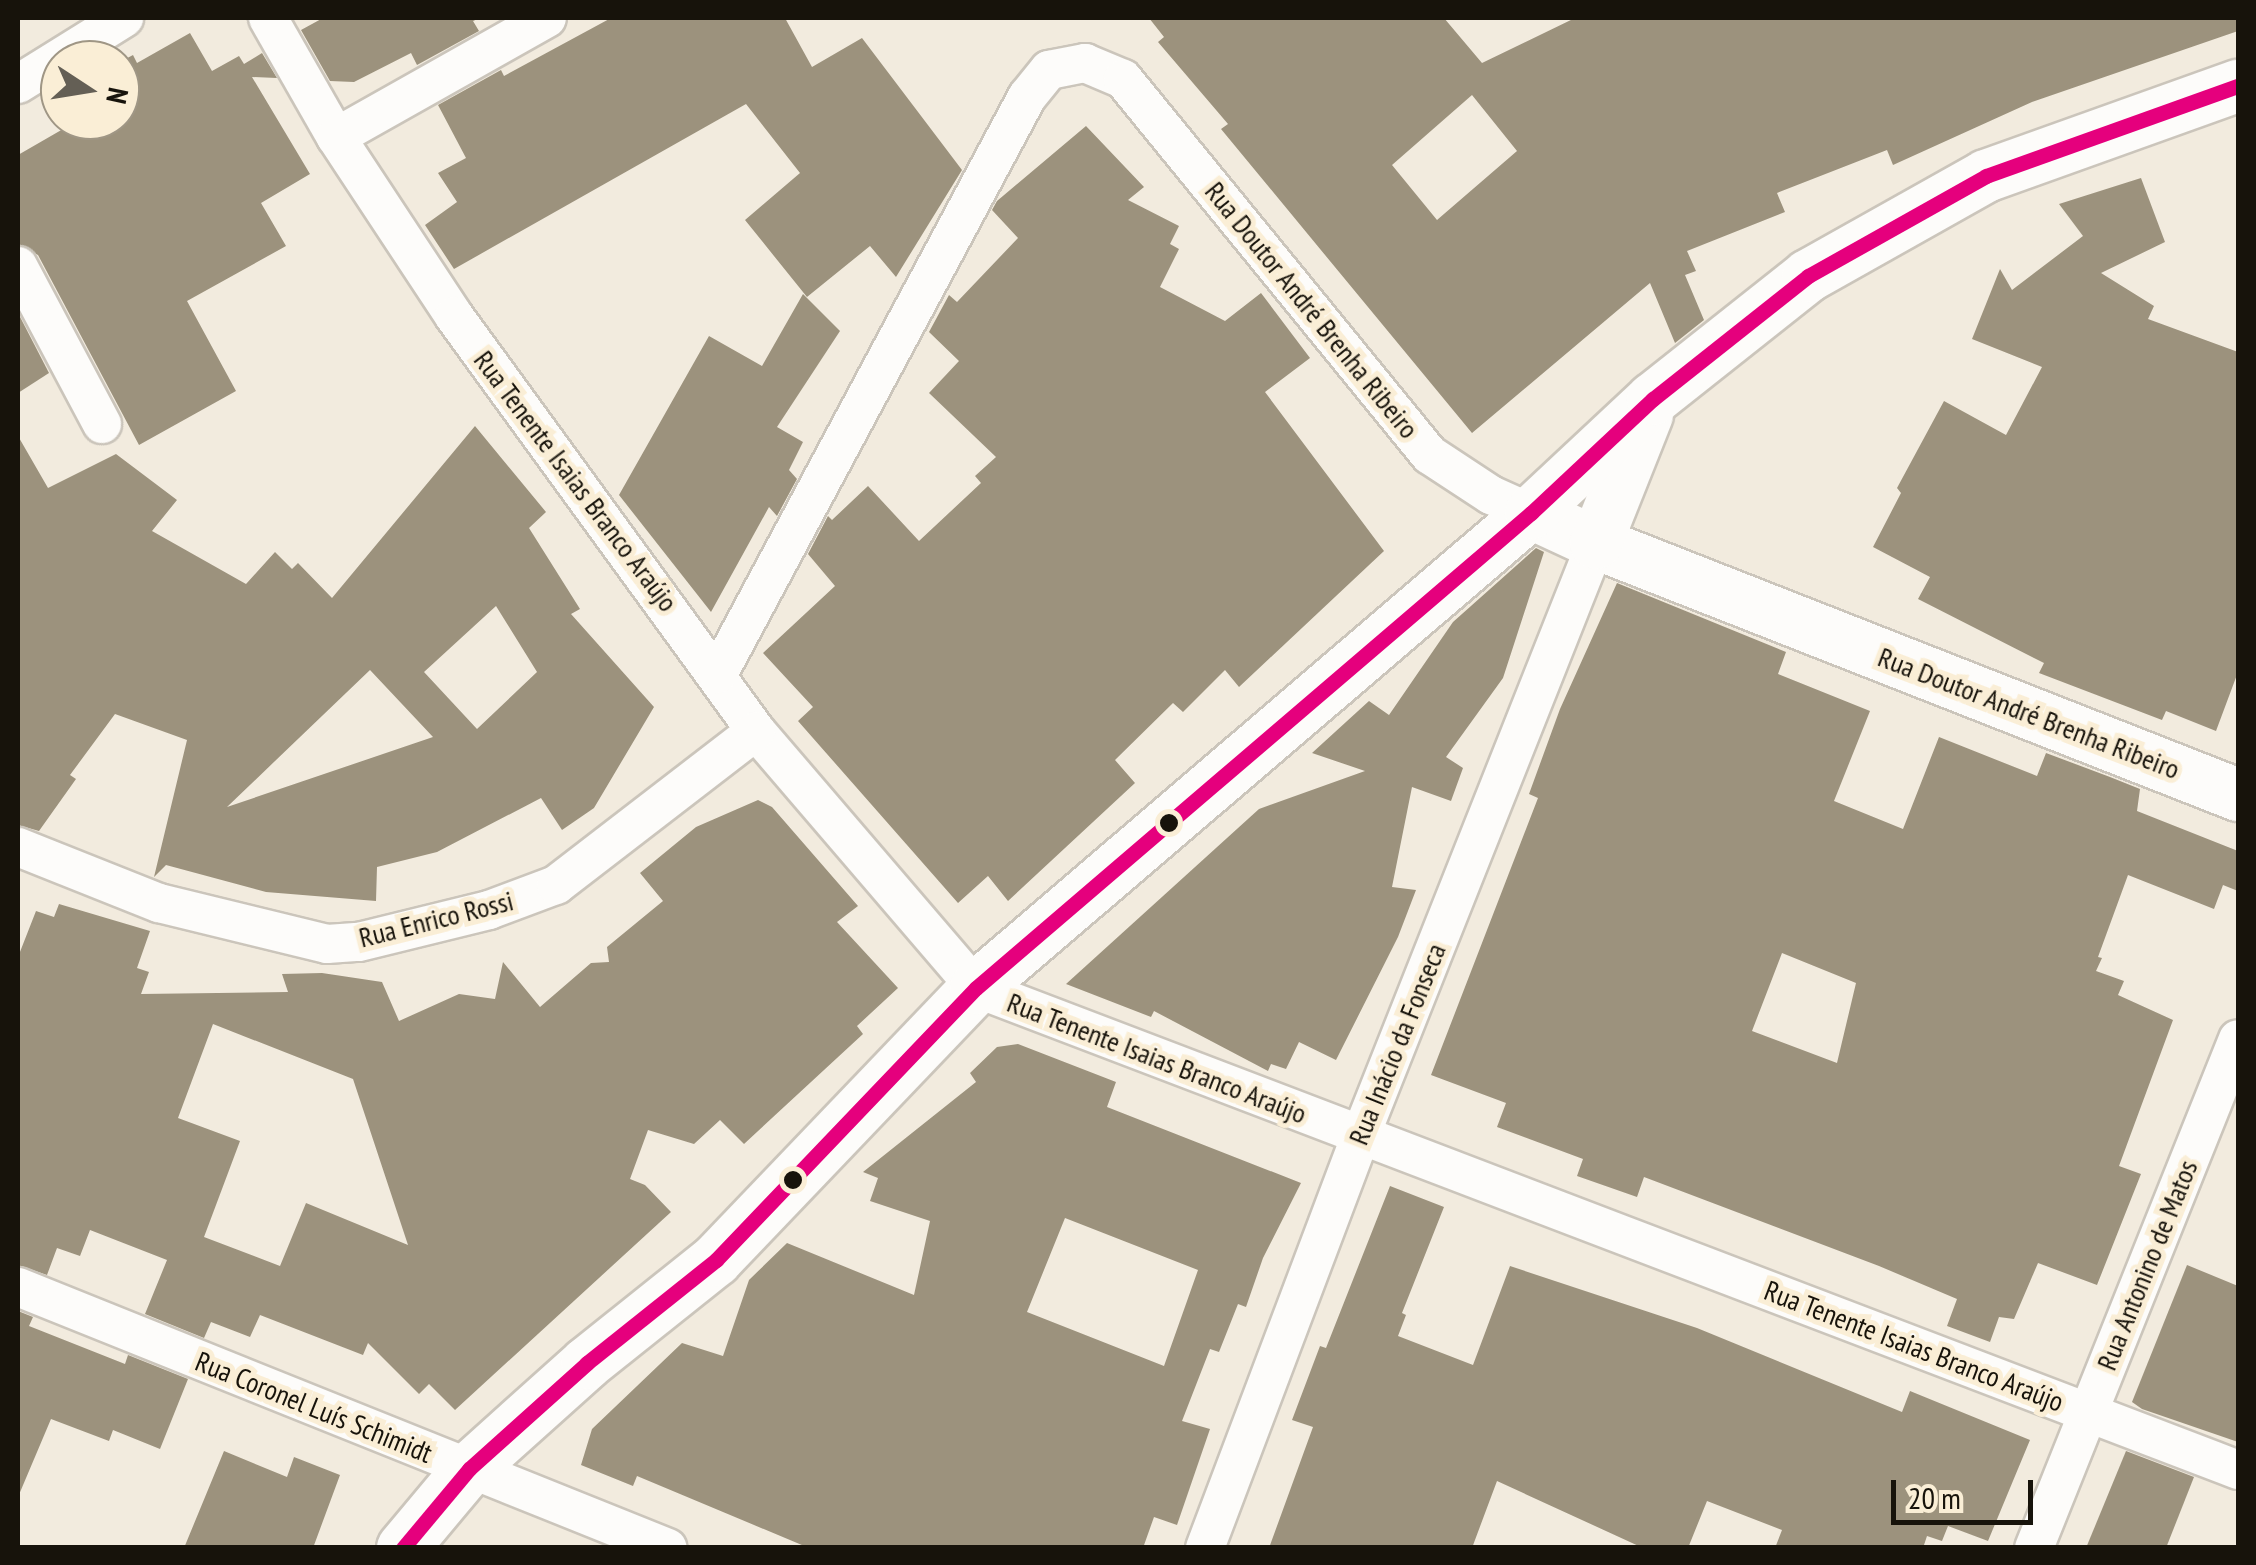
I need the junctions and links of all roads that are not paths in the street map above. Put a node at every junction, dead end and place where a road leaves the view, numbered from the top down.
1 (124, 18) edge
2 (268, 18) edge
3 (547, 18) edge
4 (18, 84) edge
5 (2238, 86) edge
6 (336, 136) junction
7 (18, 266) edge
8 (1653, 400) junction
9 (102, 424) dead end
10 (1531, 513) junction
11 (1596, 543) junction
12 (718, 674) junction
13 (756, 731) junction
14 (2238, 795) edge
15 (18, 847) edge
16 (976, 988) junction
17 (2238, 1040) edge
18 (1360, 1137) junction
19 (18, 1287) edge
20 (2088, 1412) junction
21 (468, 1469) junction
22 (2238, 1470) edge
23 (403, 1548) edge
24 (668, 1548) edge
25 (1205, 1548) edge
26 (2034, 1548) edge

1 - 4 street
2 - 6 street, Rua Tenente Isaias Branco Araújo
3 - 6 street
5 - 8 street
6 - 12 street, Rua Tenente Isaias Branco Araújo
7 - 9 street
8 - 10 street
8 - 11 street
10 - 11 street, Rua Doutor André Brenha Ribeiro
10 - 12 street, Rua Doutor André Brenha Ribeiro
10 - 16 street
11 - 14 street, Rua Doutor André Brenha Ribeiro
11 - 18 street, Rua Inácio da Fonseca
12 - 13 street, Rua Tenente Isaias Branco Araújo
13 - 15 street, Rua Enrico Rossi
13 - 16 street, Rua Tenente Isaias Branco Araújo
16 - 18 street, Rua Tenente Isaias Branco Araújo
16 - 21 street
17 - 20 street, Rua Antonino de Matos
18 - 20 street, Rua Tenente Isaias Branco Araújo
18 - 25 street, Rua Inácio da Fonseca
19 - 21 street, Rua Coronel Luís Schimidt
20 - 22 street, Rua Tenente Isaias Branco Araújo
20 - 26 street, Rua Antonino de Matos
21 - 23 street
21 - 24 street, Rua Coronel Luís Schimidt

